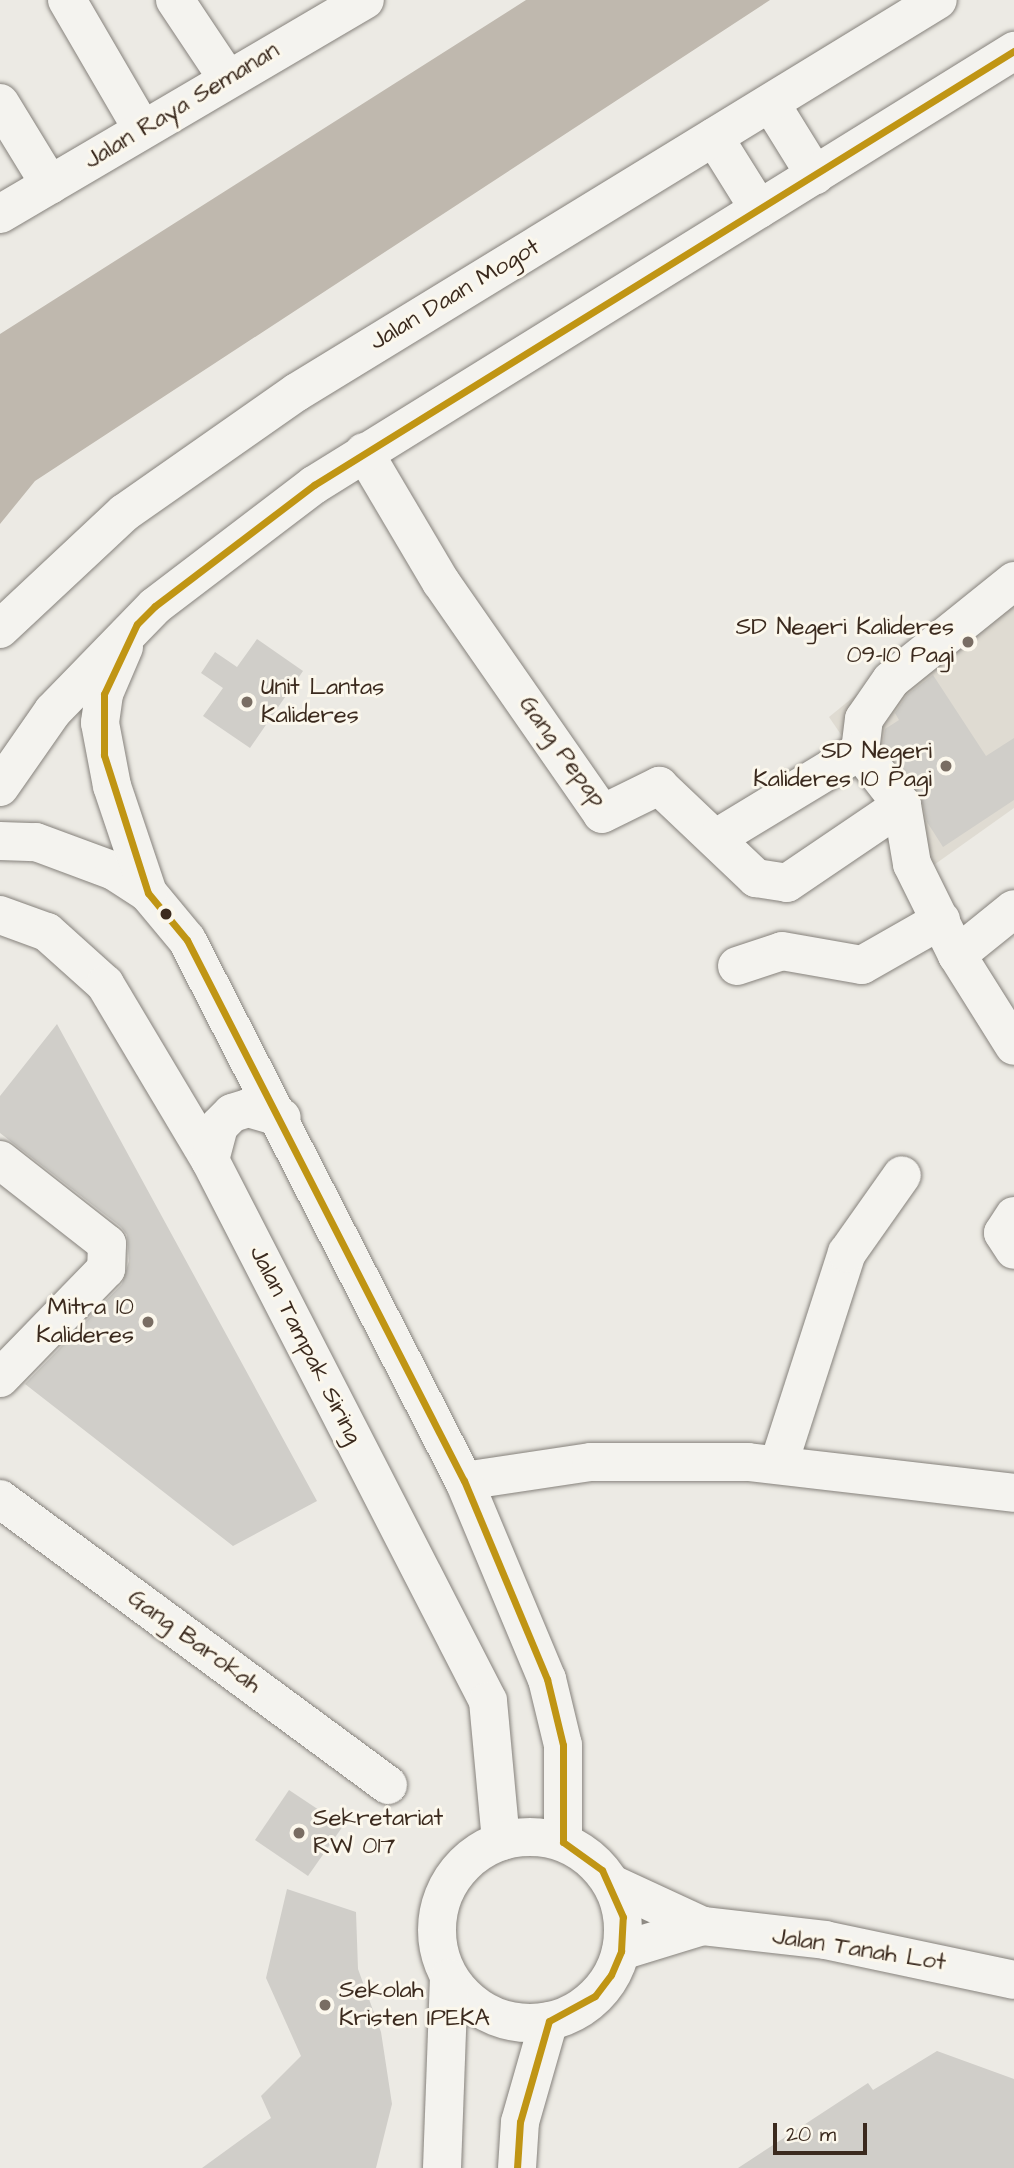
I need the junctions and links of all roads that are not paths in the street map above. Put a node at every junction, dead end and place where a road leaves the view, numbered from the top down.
1 (67, 0) edge
2 (176, 0) edge
3 (365, 0) edge
4 (938, 0) edge
5 (1014, 51) edge
6 (227, 78) junction
7 (0, 103) edge
8 (771, 104) junction
9 (142, 129) junction
10 (714, 137) junction
11 (815, 175) junction
12 (50, 185) junction
13 (760, 209) junction
14 (0, 214) edge
15 (364, 452) junction
16 (1014, 581) edge
17 (137, 624) junction
18 (0, 629) edge
19 (860, 751) junction
20 (0, 787) edge
21 (902, 805) junction
22 (718, 837) junction
23 (0, 841) edge
24 (148, 893) junction
25 (1014, 909) edge
26 (0, 915) edge
27 (941, 920) junction
28 (957, 955) junction
29 (737, 966) dead end
30 (1014, 1046) edge
31 (282, 1118) junction
32 (0, 1160) edge
33 (210, 1160) junction
34 (902, 1175) dead end
35 (1014, 1216) edge
36 (1014, 1250) edge
37 (0, 1378) edge
38 (779, 1463) junction
39 (464, 1481) junction
40 (1014, 1493) edge
41 (0, 1499) edge
42 (388, 1785) dead end
43 (501, 1841) junction
44 (563, 1842) junction
45 (612, 1884) junction
46 (703, 1926) junction
47 (621, 1951) junction
48 (449, 1978) junction
49 (1014, 1980) edge
50 (549, 2021) junction
51 (442, 2168) edge
52 (517, 2168) edge

1 - 9 main road
2 - 6 main road
3 - 6 main road, Jalan Raya Semanan
4 - 8 main road, Jalan Daan Mogot
5 - 11 main road
6 - 9 main road, Jalan Raya Semanan
7 - 12 main road
8 - 10 main road, Jalan Daan Mogot
8 - 11 main road
9 - 12 main road, Jalan Raya Semanan
10 - 13 main road
10 - 18 main road, Jalan Daan Mogot
11 - 13 main road
12 - 14 main road, Jalan Raya Semanan
13 - 15 main road
15 - 17 main road
15 - 22 main road, Gang Pepap
16 - 19 main road
17 - 20 main road
17 - 24 main road
19 - 21 main road
19 - 22 main road
21 - 22 main road
21 - 27 main road
23 - 24 main road
24 - 31 main road
25 - 28 main road
26 - 33 main road, Jalan Tampak Siring
27 - 28 main road
27 - 29 main road
28 - 30 main road
31 - 33 main road
31 - 39 main road
32 - 37 main road
33 - 43 main road, Jalan Tampak Siring
34 - 38 main road
35 - 36 main road
38 - 39 main road
38 - 40 main road
39 - 44 main road
41 - 42 main road, Gang Barokah
43 - 44 main road
43 - 48 main road
44 - 45 main road
45 - 46 main road, Jalan Tanah Lot
45 - 47 main road
46 - 47 main road, Jalan Tanah Lot
46 - 49 main road, Jalan Tanah Lot
47 - 50 main road
48 - 50 main road
48 - 51 main road
50 - 52 main road

